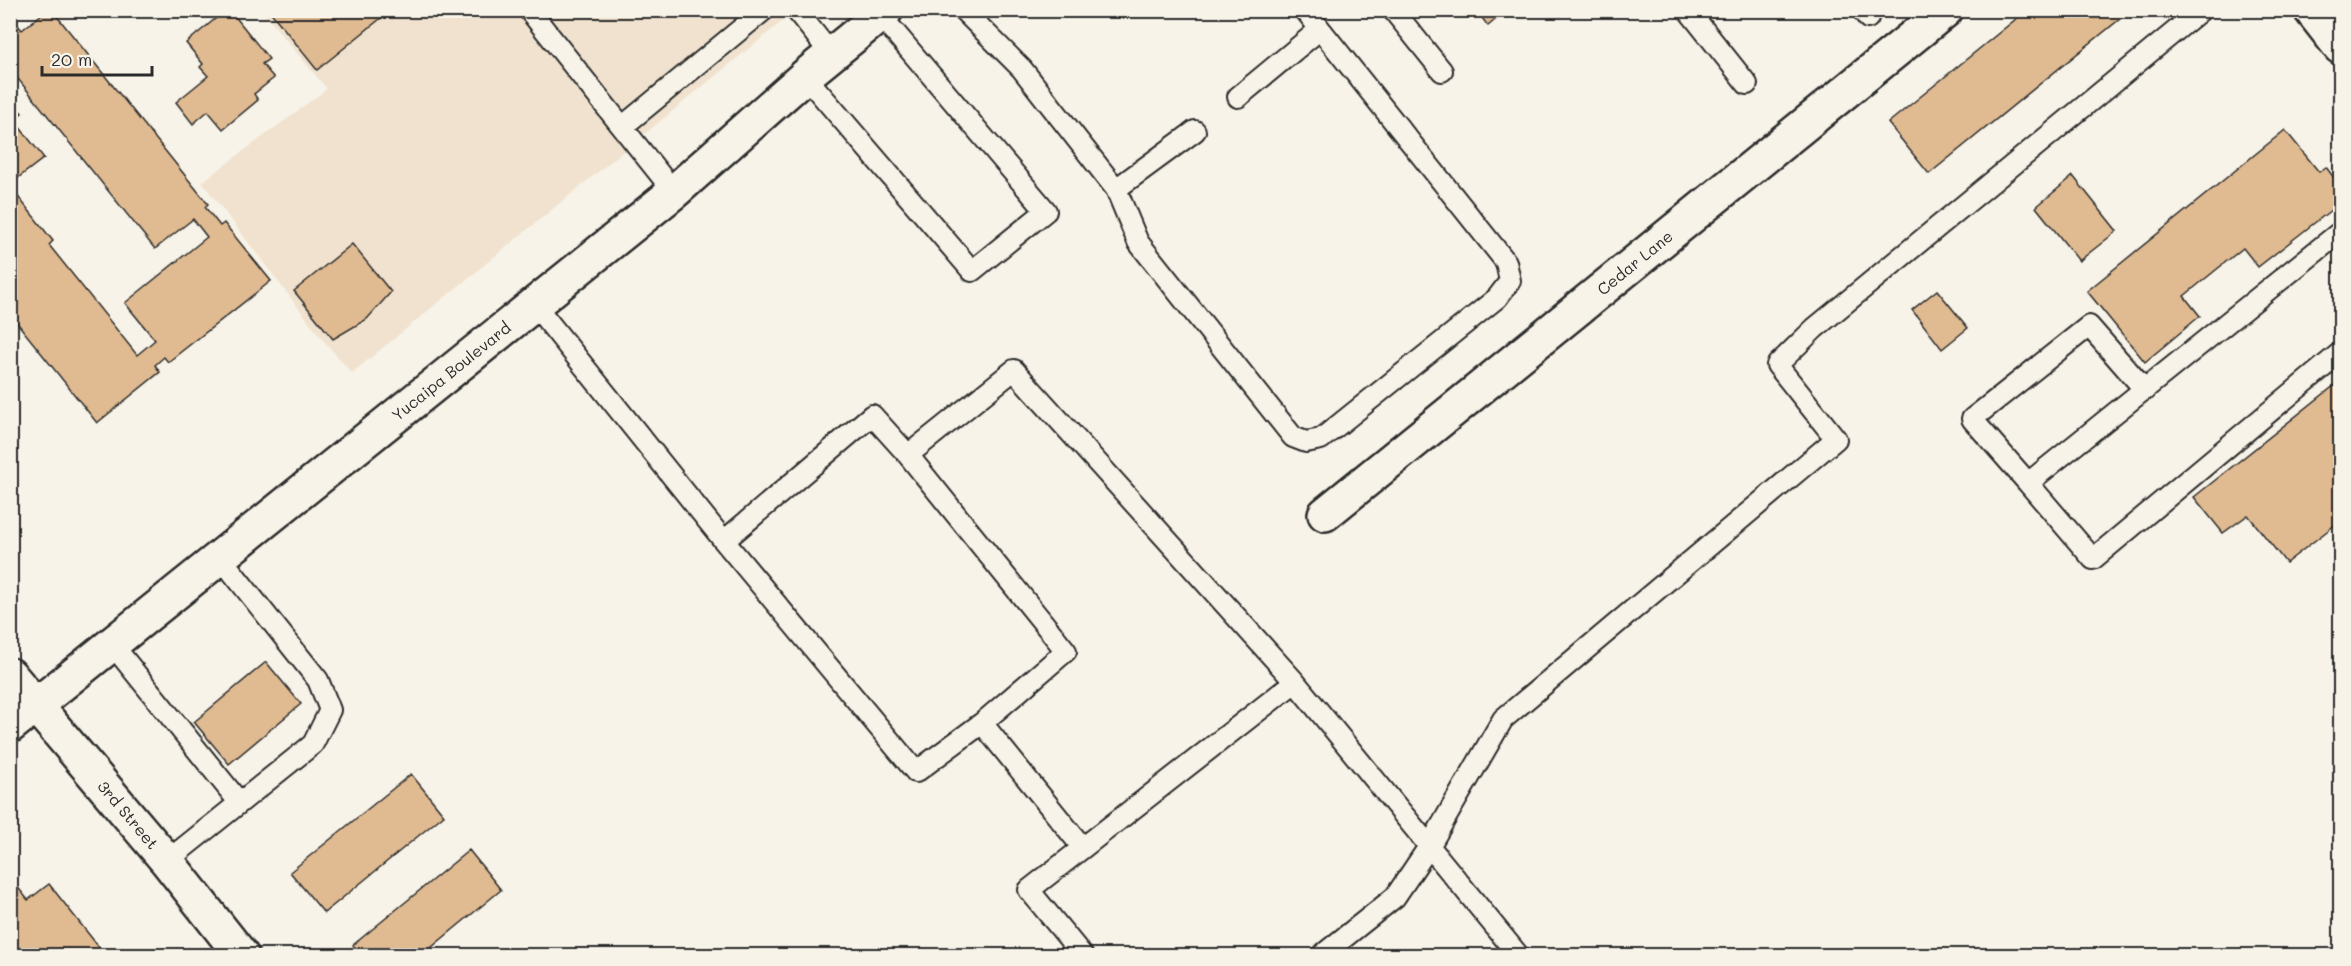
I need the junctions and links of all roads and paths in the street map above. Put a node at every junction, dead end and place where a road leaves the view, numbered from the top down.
1 (529, 10) edge
2 (764, 10) edge
3 (796, 10) edge
4 (963, 10) edge
5 (1305, 10) edge
6 (1393, 10) edge
7 (1688, 10) edge
8 (1946, 10) edge
9 (2201, 10) edge
10 (2311, 10) edge
11 (883, 13) edge
12 (1319, 30) junction
13 (2340, 47) edge
14 (831, 54) junction
15 (1442, 71) dead end
16 (805, 76) junction
17 (1747, 84) dead end
18 (1238, 97) dead end
19 (622, 127) junction
20 (1195, 131) dead end
21 (1116, 189) junction
22 (674, 192) junction
23 (2340, 232) edge
24 (534, 304) junction
25 (2340, 353) edge
26 (2145, 390) junction
27 (908, 455) junction
28 (2028, 483) junction
29 (1325, 514) dead end
30 (724, 542) junction
31 (221, 558) junction
32 (111, 644) junction
33 (10, 675) edge
34 (1295, 682) junction
35 (36, 706) junction
36 (982, 723) junction
37 (10, 726) edge
38 (239, 802) junction
39 (1430, 845) junction
40 (1083, 848) junction
41 (167, 861) junction
42 (242, 956) edge
43 (1083, 956) edge
44 (1322, 956) edge
45 (1519, 956) edge

1 - 19 lane
2 - 19 lane
3 - 14 lane
4 - 21 lane
5 - 12 lane
6 - 15 lane
7 - 17 lane
8 - 29 street, Cedar Lane
9 - 39 lane
10 - 13 street
11 - 14 street, Yucaipa Boulevard
11 - 16 lane
12 - 18 lane
12 - 21 lane
14 - 16 street, Yucaipa Boulevard
16 - 22 street, Yucaipa Boulevard
19 - 22 lane
20 - 21 lane
22 - 24 street, Yucaipa Boulevard
23 - 26 lane
24 - 30 lane
24 - 31 street, Yucaipa Boulevard
25 - 28 lane
26 - 28 lane
26 - 28 lane
27 - 30 lane
27 - 34 lane
27 - 36 lane
30 - 36 lane
31 - 32 street, Yucaipa Boulevard
31 - 38 lane
32 - 35 street, Yucaipa Boulevard
32 - 38 lane
33 - 35 street, 3rd Street
34 - 39 lane
34 - 40 lane
35 - 37 street, Yucaipa Boulevard
35 - 41 street, 3rd Street
36 - 40 lane
38 - 41 lane
39 - 44 lane
39 - 45 lane
40 - 43 lane
41 - 42 street, 3rd Street

